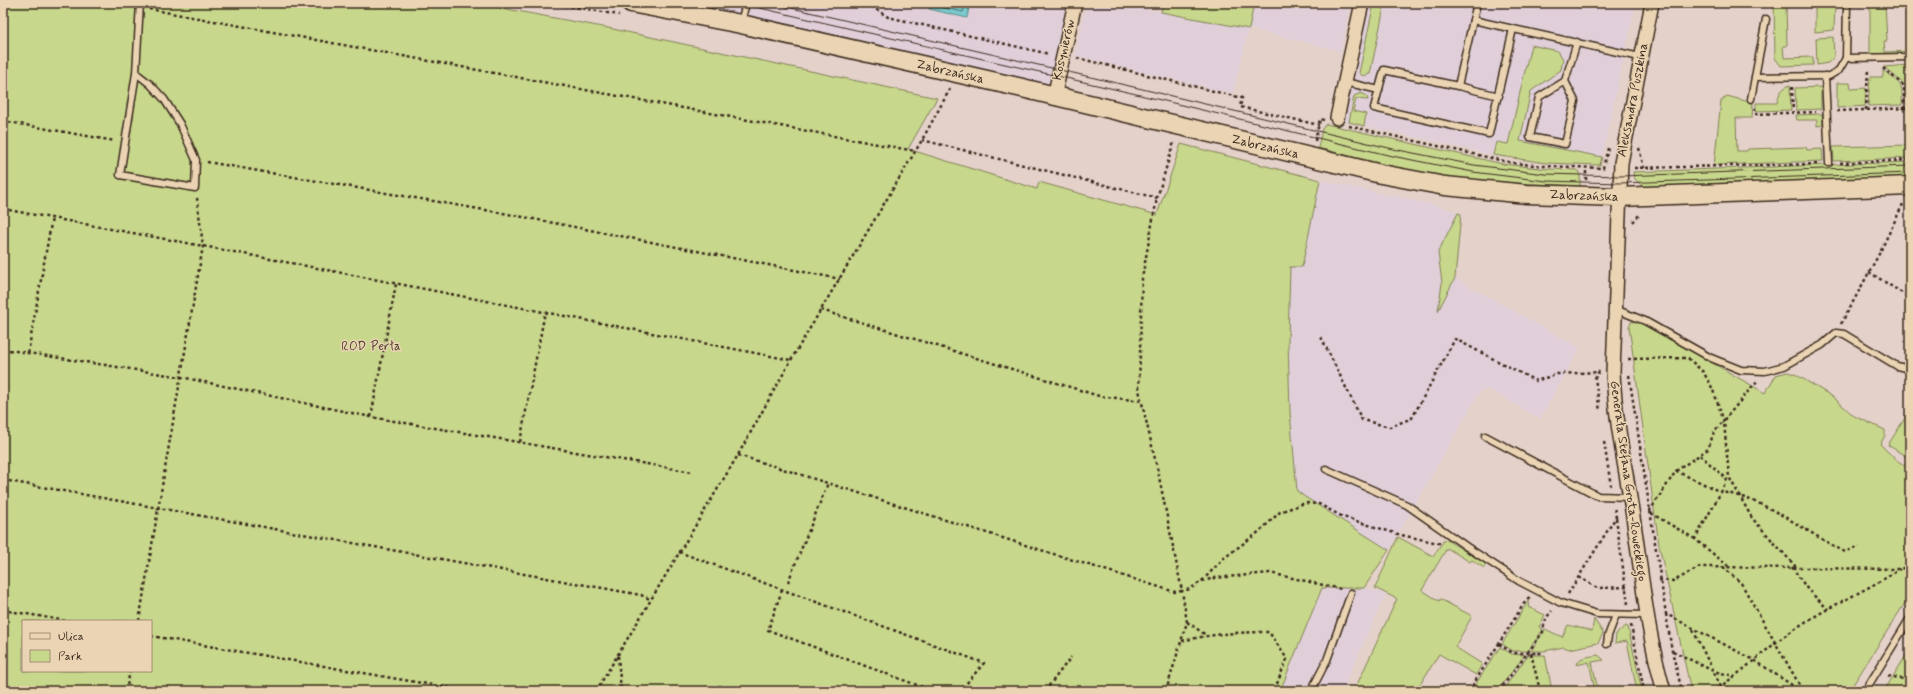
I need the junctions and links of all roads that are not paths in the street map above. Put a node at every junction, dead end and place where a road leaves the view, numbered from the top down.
1 (631, 3) edge
2 (746, 3) edge
3 (1075, 3) edge
4 (1362, 3) edge
5 (1477, 3) edge
6 (1652, 3) edge
7 (1847, 3) edge
8 (140, 5) edge
9 (1766, 19) dead end
10 (1473, 20) junction
11 (741, 24) junction
12 (1513, 29) junction
13 (1577, 42) junction
14 (1640, 57) junction
15 (1910, 57) edge
16 (1846, 58) junction
17 (136, 73) junction
18 (1825, 76) junction
19 (1756, 77) junction
20 (1565, 81) junction
21 (1345, 82) junction
22 (1458, 86) junction
23 (1379, 90) junction
24 (1499, 96) junction
25 (1054, 97) junction
26 (1751, 99) dead end
27 (1337, 121) road end
28 (1829, 163) road end
29 (1910, 186) edge
30 (1619, 197) junction
31 (1615, 309) junction
32 (1910, 369) edge
33 (1485, 436) dead end
34 (1326, 469) dead end
35 (1630, 497) junction
36 (1351, 593) road end
37 (1647, 615) junction
38 (1616, 616) junction
39 (1910, 618) edge
40 (1607, 644) dead end
41 (1312, 691) edge
42 (1664, 691) edge
43 (1865, 691) edge

1 - 11 street, Zabrzańska
2 - 11 lane
3 - 25 street, Kosynierów
4 - 21 street
5 - 10 lane
6 - 14 street, Aleksandra Puszkina
7 - 16 lane
8 - 17 lane
9 - 19 lane
10 - 12 lane
10 - 22 lane
11 - 25 street, Zabrzańska
12 - 13 lane
12 - 24 lane
13 - 14 lane
13 - 20 lane
14 - 30 street, Aleksandra Puszkina
15 - 16 lane
16 - 18 lane
17 - 17 lane
18 - 19 lane
18 - 28 lane
19 - 26 lane
20 - 20 lane
21 - 23 lane
21 - 27 street
22 - 23 lane
22 - 24 lane
23 - 24 lane
25 - 30 street, Zabrzańska
29 - 30 street, Zabrzańska
30 - 31 street, Generała Stefana Grota-Roweckiego
31 - 32 lane
31 - 35 street, Generała Stefana Grota-Roweckiego
33 - 35 lane
34 - 38 lane
35 - 37 street, Generała Stefana Grota-Roweckiego
36 - 41 lane
37 - 38 lane
37 - 42 street, Generała Stefana Grota-Roweckiego
38 - 40 lane
39 - 43 lane

